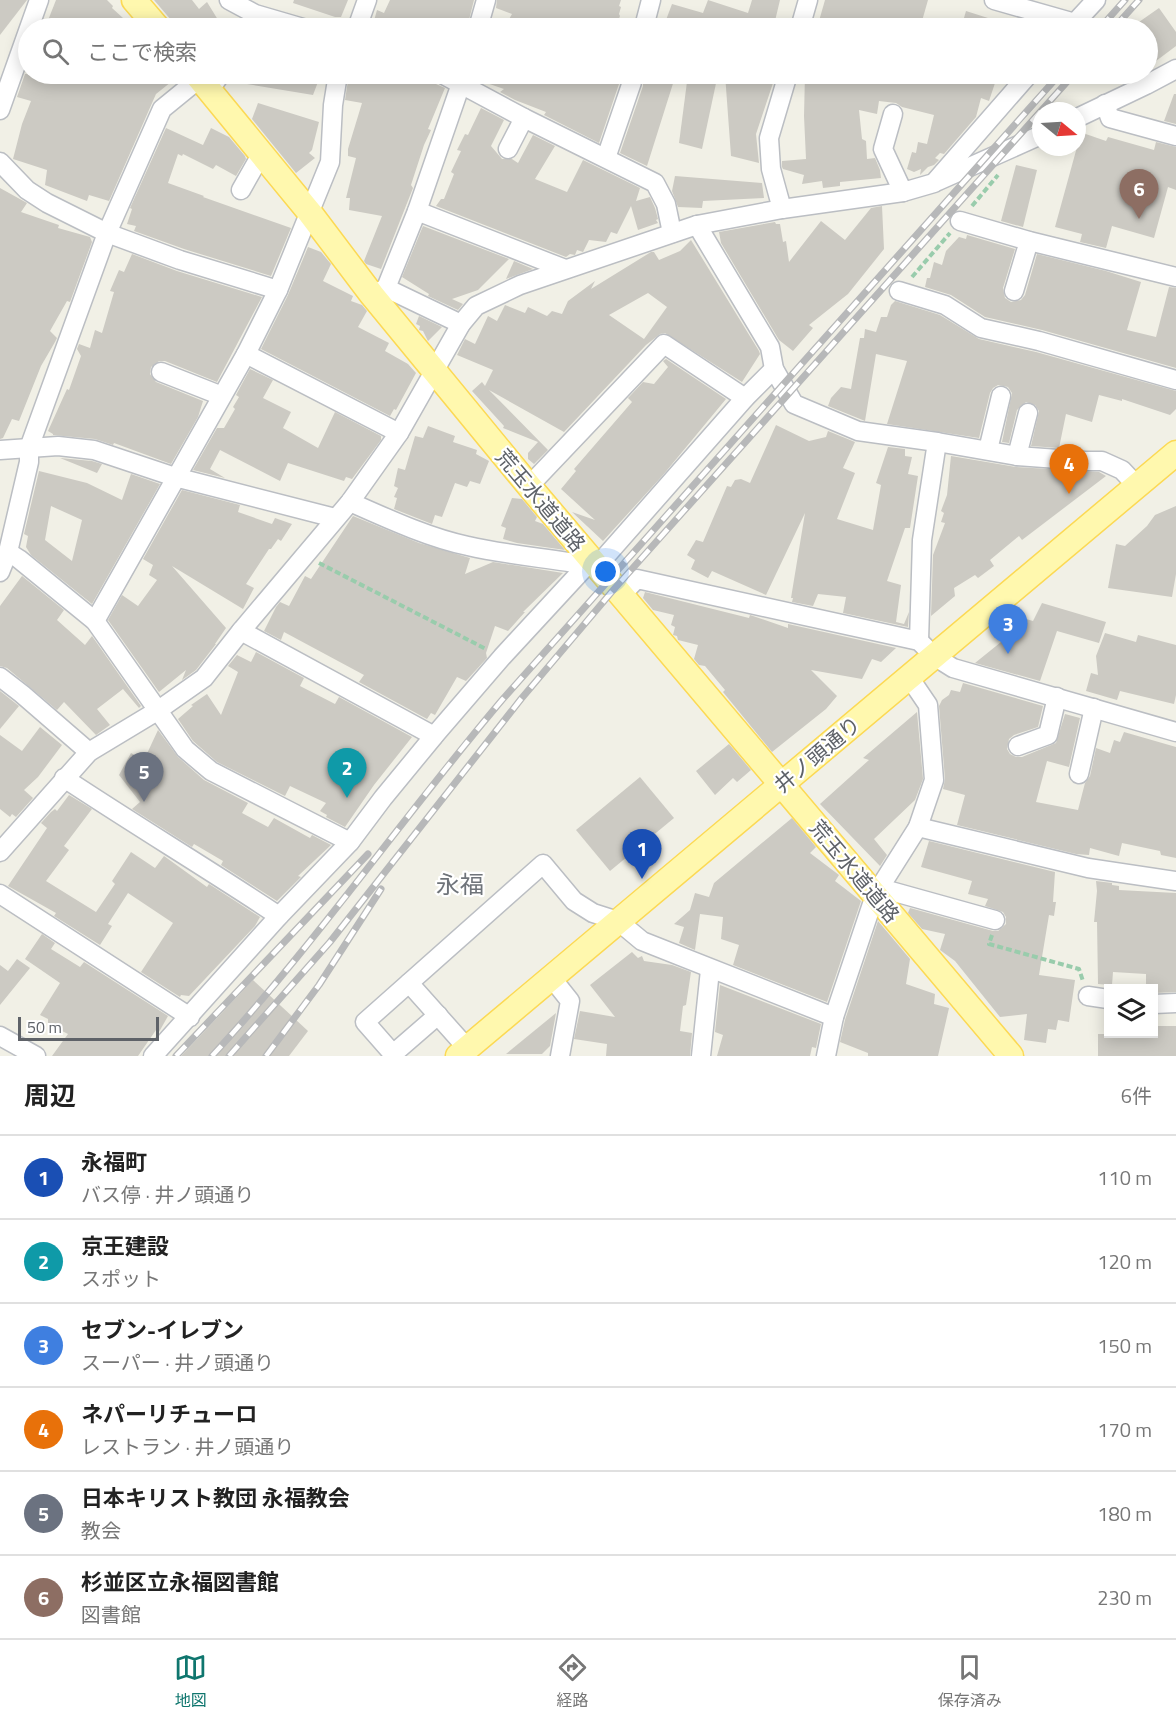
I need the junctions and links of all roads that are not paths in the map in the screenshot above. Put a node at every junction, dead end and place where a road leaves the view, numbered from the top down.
1 (39, 0) edge
2 (134, 0) edge
3 (229, 0) edge
4 (367, 0) edge
5 (486, 0) edge
6 (651, 0) edge
7 (808, 0) edge
8 (994, 0) edge
9 (1096, 0) edge
10 (33, 18) edge
11 (149, 18) edge
12 (249, 18) edge
13 (361, 18) edge
14 (481, 18) edge
15 (646, 18) edge
16 (803, 18) edge
17 (1048, 18) edge
18 (1079, 18) edge
19 (18, 59) edge
20 (1176, 69) edge
21 (1158, 79) edge
22 (198, 84) edge
23 (211, 84) edge
24 (336, 84) edge
25 (461, 84) edge
26 (471, 84) edge
27 (631, 84) edge
28 (785, 84) edge
29 (1020, 84) edge
30 (1148, 84) edge
31 (1105, 104) junction
32 (0, 110) edge
33 (892, 114) dead end
34 (1086, 114) edge
35 (524, 118) junction
36 (1176, 136) edge
37 (1032, 139) edge
38 (508, 149) dead end
39 (262, 153) junction
40 (606, 158) junction
41 (0, 162) edge
42 (934, 183) junction
43 (242, 190) dead end
44 (903, 192) junction
45 (782, 209) junction
46 (417, 211) junction
47 (310, 213) junction
48 (960, 221) dead end
49 (697, 225) junction
50 (107, 233) junction
51 (672, 233) junction
52 (1029, 241) junction
53 (565, 269) junction
54 (1176, 277) edge
55 (278, 290) junction
56 (379, 291) junction
57 (900, 291) dead end
58 (1014, 291) dead end
59 (461, 324) junction
60 (246, 354) junction
61 (774, 369) junction
62 (433, 370) junction
63 (161, 372) dead end
64 (1176, 380) edge
65 (222, 396) junction
66 (1000, 396) dead end
67 (745, 398) junction
68 (1028, 413) dead end
69 (399, 433) junction
70 (937, 442) junction
71 (29, 448) junction
72 (0, 450) edge
73 (988, 450) junction
74 (1017, 456) junction
75 (1172, 462) edge
76 (175, 477) junction
77 (529, 486) junction
78 (1137, 486) junction
79 (350, 502) junction
80 (335, 518) junction
81 (8, 552) junction
82 (591, 565) junction
83 (0, 572) edge
84 (621, 595) junction
85 (95, 621) junction
86 (242, 631) junction
87 (926, 648) junction
88 (0, 677) edge
89 (909, 677) junction
90 (1057, 697) junction
91 (1094, 708) junction
92 (157, 711) junction
93 (1176, 732) edge
94 (434, 736) junction
95 (1018, 746) dead end
96 (89, 752) junction
97 (1079, 774) dead end
98 (64, 778) junction
99 (781, 784) junction
100 (918, 827) junction
101 (7, 832) edge
102 (350, 842) junction
103 (0, 852) edge
104 (1176, 882) edge
105 (877, 891) junction
106 (0, 894) edge
107 (279, 916) junction
108 (995, 920) road end
109 (618, 921) junction
110 (710, 970) junction
111 (551, 977) junction
112 (410, 982) junction
113 (1088, 996) road end
114 (1104, 998) edge
115 (1176, 1003) edge
116 (1158, 1004) edge
117 (438, 1015) junction
118 (190, 1017) junction
119 (834, 1017) junction
120 (0, 1036) edge
121 (463, 1052) edge
122 (36, 1056) edge
123 (153, 1056) edge
124 (560, 1056) edge
125 (701, 1056) edge
126 (826, 1056) edge
127 (1011, 1056) edge

1 - 10 street
2 - 11 main road
3 - 12 street
4 - 13 street
5 - 14 street
6 - 15 street
7 - 16 street
8 - 17 street
9 - 18 street
19 - 32 street
20 - 21 street
22 - 50 street
23 - 39 main road, 荒玉水道道路
24 - 47 street
25 - 46 street
26 - 35 street
27 - 40 street
28 - 45 street
29 - 42 street
30 - 31 street
31 - 34 street
31 - 36 street
33 - 44 street
35 - 38 street
35 - 40 street
37 - 42 street
39 - 43 street
39 - 47 main road, 荒玉水道道路
40 - 51 street
41 - 50 street
42 - 44 street
44 - 45 street
45 - 49 street
46 - 53 street
46 - 56 street
47 - 55 street
47 - 56 main road, 荒玉水道道路
48 - 52 street
49 - 51 street
49 - 61 street
50 - 55 street
50 - 71 street
51 - 53 street
52 - 54 street
52 - 58 street
53 - 59 street
55 - 60 street
56 - 59 street
56 - 62 main road, 荒玉水道道路
57 - 64 street
59 - 62 street
60 - 65 street
60 - 69 street
61 - 67 street
61 - 70 street
62 - 69 street
62 - 77 main road, 荒玉水道道路
63 - 65 street
65 - 76 street
66 - 73 street
67 - 77 street
67 - 82 street
68 - 74 street
69 - 79 street
70 - 73 street
70 - 87 street
71 - 72 street
71 - 76 street
71 - 81 street
73 - 74 street
74 - 78 street
75 - 78 main road, 井ノ頭通り
76 - 80 street
76 - 85 street
77 - 82 main road, 荒玉水道道路
78 - 87 main road, 井ノ頭通り
79 - 80 street
79 - 82 street
80 - 86 street
81 - 83 street
81 - 85 street
82 - 84 main road, 荒玉水道道路
82 - 94 street
84 - 87 street
84 - 99 main road, 荒玉水道道路
85 - 92 street
86 - 92 street
86 - 94 street
87 - 89 main road, 井ノ頭通り
87 - 90 street
88 - 96 street
89 - 99 main road, 井ノ頭通り
89 - 100 street
90 - 91 street
90 - 95 street
91 - 93 street
91 - 97 street
92 - 96 street
92 - 102 street
94 - 102 street
96 - 98 street
98 - 101 street
98 - 107 street
99 - 105 main road, 荒玉水道道路
99 - 109 main road, 井ノ頭通り
100 - 104 street
100 - 105 street
101 - 103 street
102 - 107 street
105 - 108 street
105 - 119 street
105 - 127 main road, 荒玉水道道路
106 - 118 street
107 - 118 street
109 - 110 street
109 - 111 main road, 井ノ頭通り
109 - 112 street
110 - 119 street
110 - 125 street
111 - 121 main road, 井ノ頭通り
111 - 124 street
112 - 117 street
112 - 117 street
113 - 114 street
115 - 116 street
117 - 121 street
118 - 123 street
119 - 126 street
120 - 122 street

